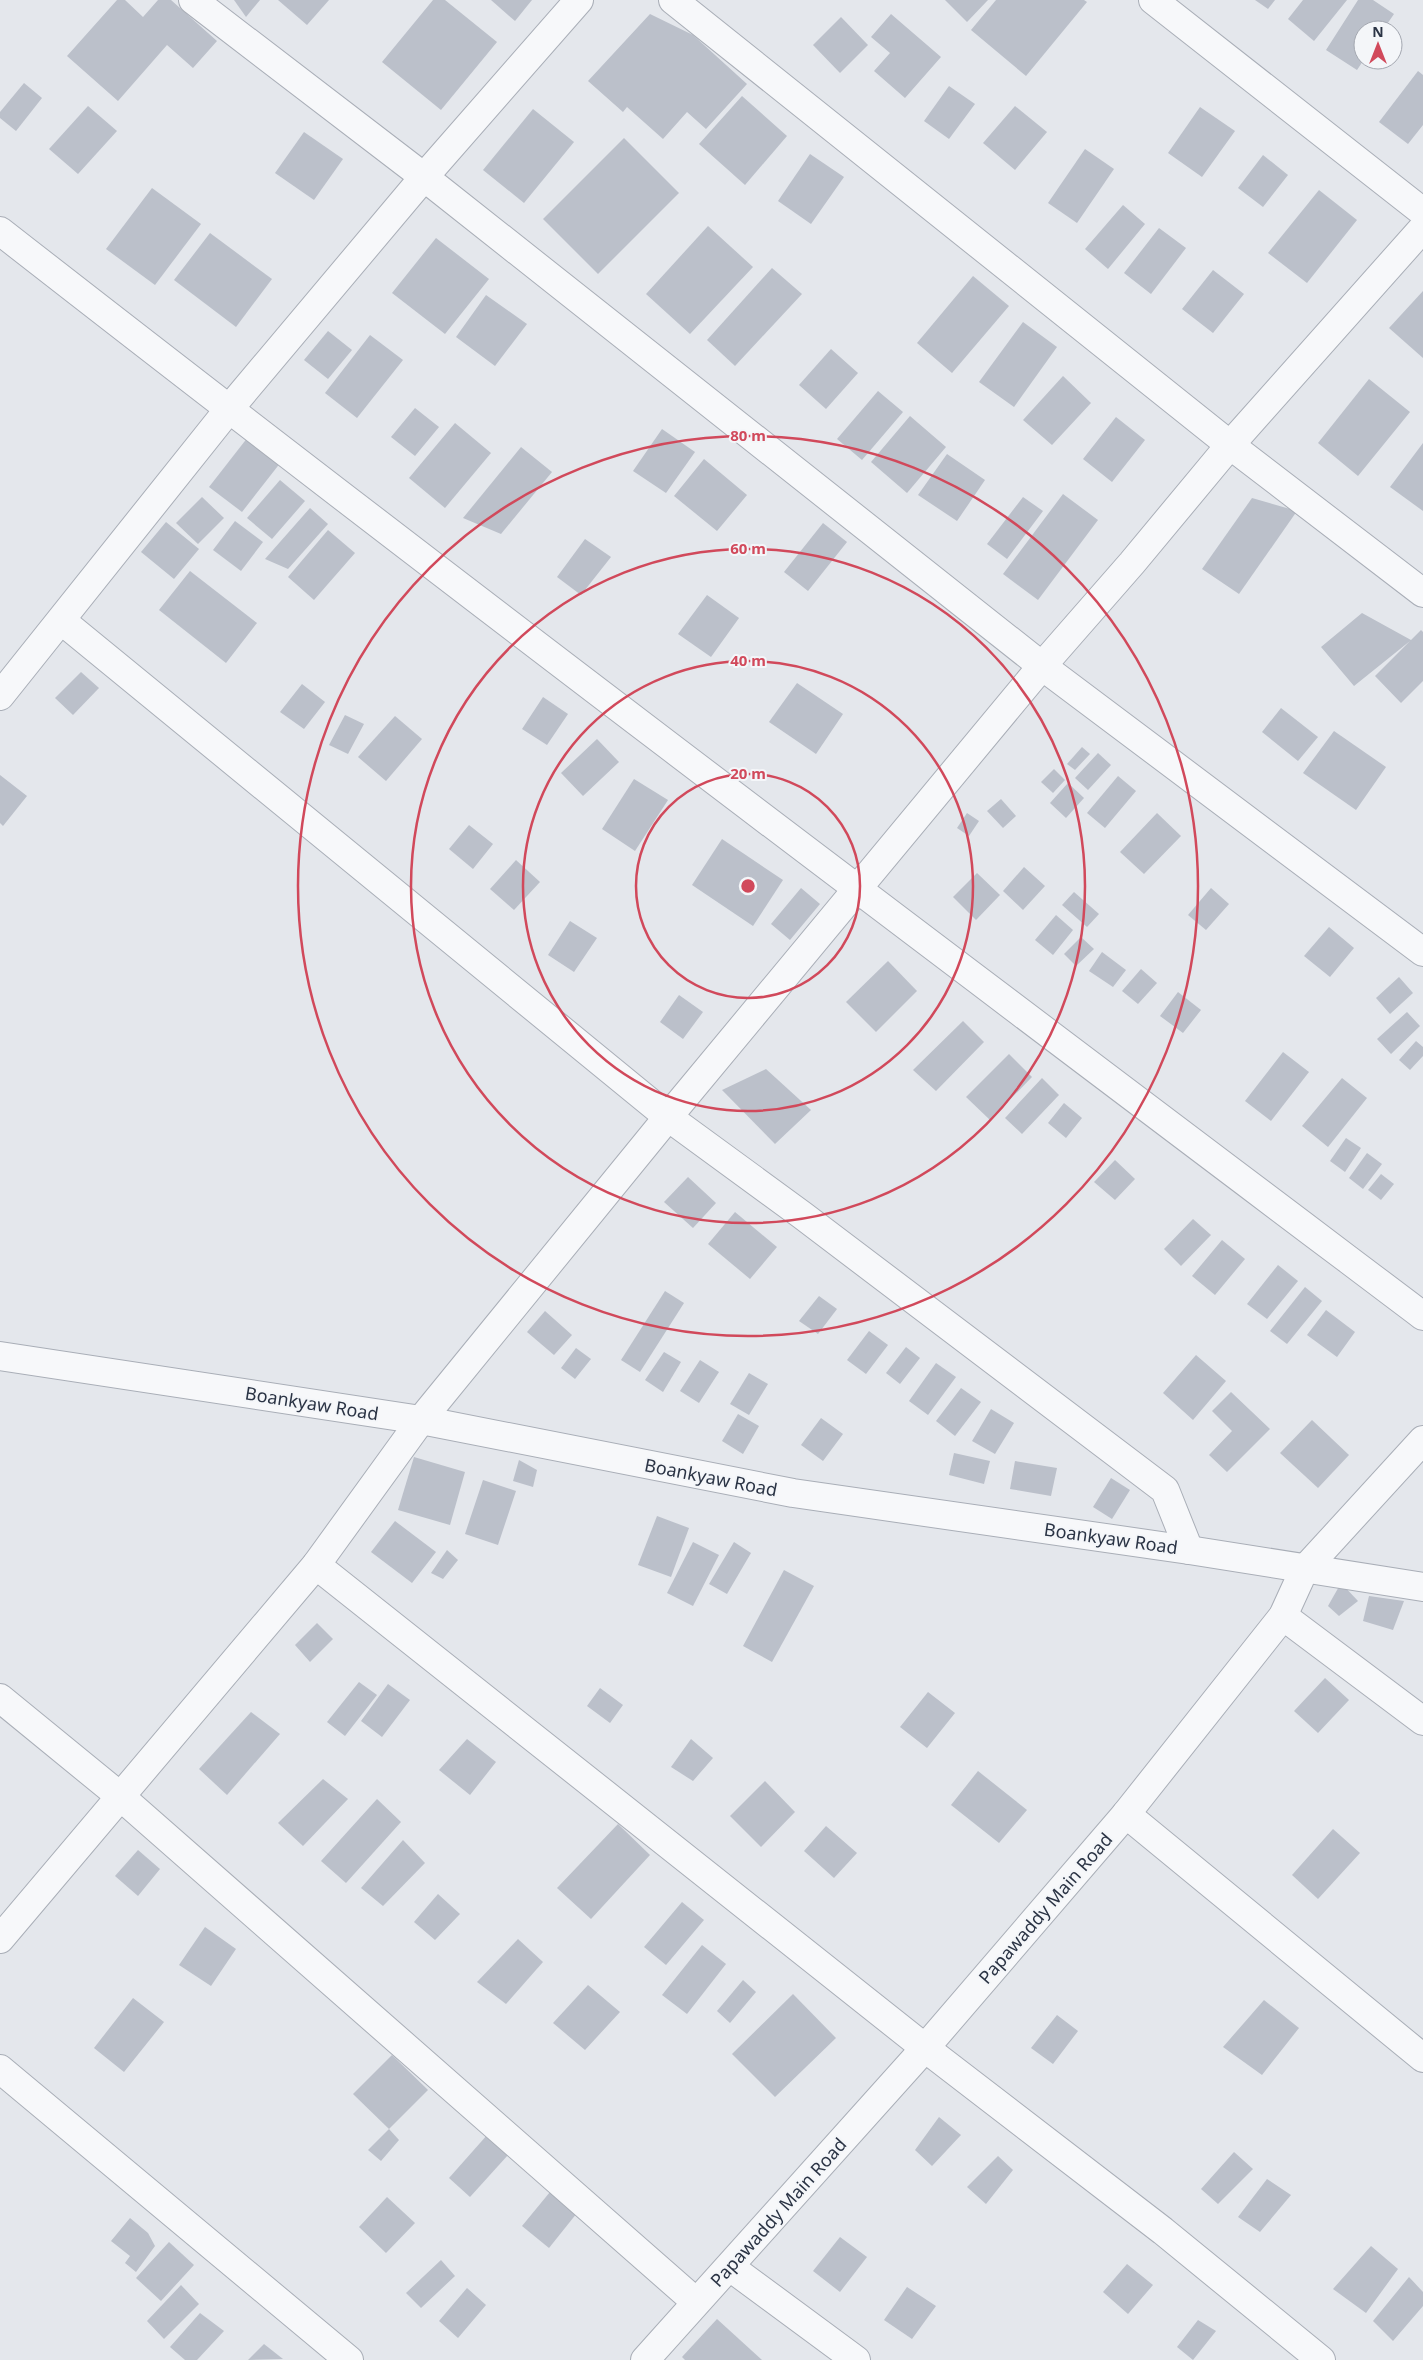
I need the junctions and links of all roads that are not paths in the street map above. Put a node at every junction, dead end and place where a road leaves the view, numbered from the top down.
1 (193, 0) edge
2 (579, 0) edge
3 (672, 0) edge
4 (1153, 0) edge
5 (424, 177) junction
6 (1423, 212) edge
7 (1423, 228) edge
8 (0, 231) edge
9 (229, 409) junction
10 (1230, 446) junction
11 (1423, 593) edge
12 (62, 621) junction
13 (1042, 666) junction
14 (0, 696) edge
15 (857, 889) junction
16 (1423, 952) edge
17 (668, 1117) junction
18 (1423, 1316) edge
19 (0, 1356) edge
20 (420, 1420) junction
21 (1423, 1440) edge
22 (1189, 1550) junction
23 (316, 1565) junction
24 (1304, 1570) junction
25 (1423, 1587) edge
26 (1283, 1616) junction
27 (0, 1698) edge
28 (1423, 1721) edge
29 (121, 1797) junction
30 (1126, 1814) junction
31 (0, 1940) edge
32 (925, 2048) junction
33 (1423, 2058) edge
34 (0, 2070) edge
35 (730, 2267) junction
36 (696, 2302) junction
37 (349, 2360) edge
38 (645, 2360) edge
39 (856, 2360) edge
40 (1321, 2360) edge

1 - 5 street
2 - 5 street
3 - 10 street
4 - 6 street
5 - 9 street
5 - 13 street
7 - 10 street
8 - 9 street
9 - 12 street
9 - 15 street
10 - 11 street
10 - 13 street
12 - 14 street
12 - 17 street
13 - 15 street
13 - 16 street
15 - 17 street
15 - 18 street
17 - 20 street
17 - 22 street
19 - 20 street, Boankyaw Road
20 - 22 street, Boankyaw Road
20 - 23 street
21 - 24 street, Papawaddy Main Road
22 - 24 street, Boankyaw Road
23 - 29 street
23 - 32 street
24 - 25 street, Boankyaw Road
24 - 26 street, Papawaddy Main Road
26 - 28 street
26 - 30 street, Papawaddy Main Road
27 - 29 street
29 - 31 street
29 - 36 street
30 - 32 street, Papawaddy Main Road
30 - 33 street
32 - 35 street, Papawaddy Main Road
32 - 40 street
34 - 37 street
35 - 36 street, Papawaddy Main Road
35 - 39 street
36 - 38 street, Papawaddy Main Road

